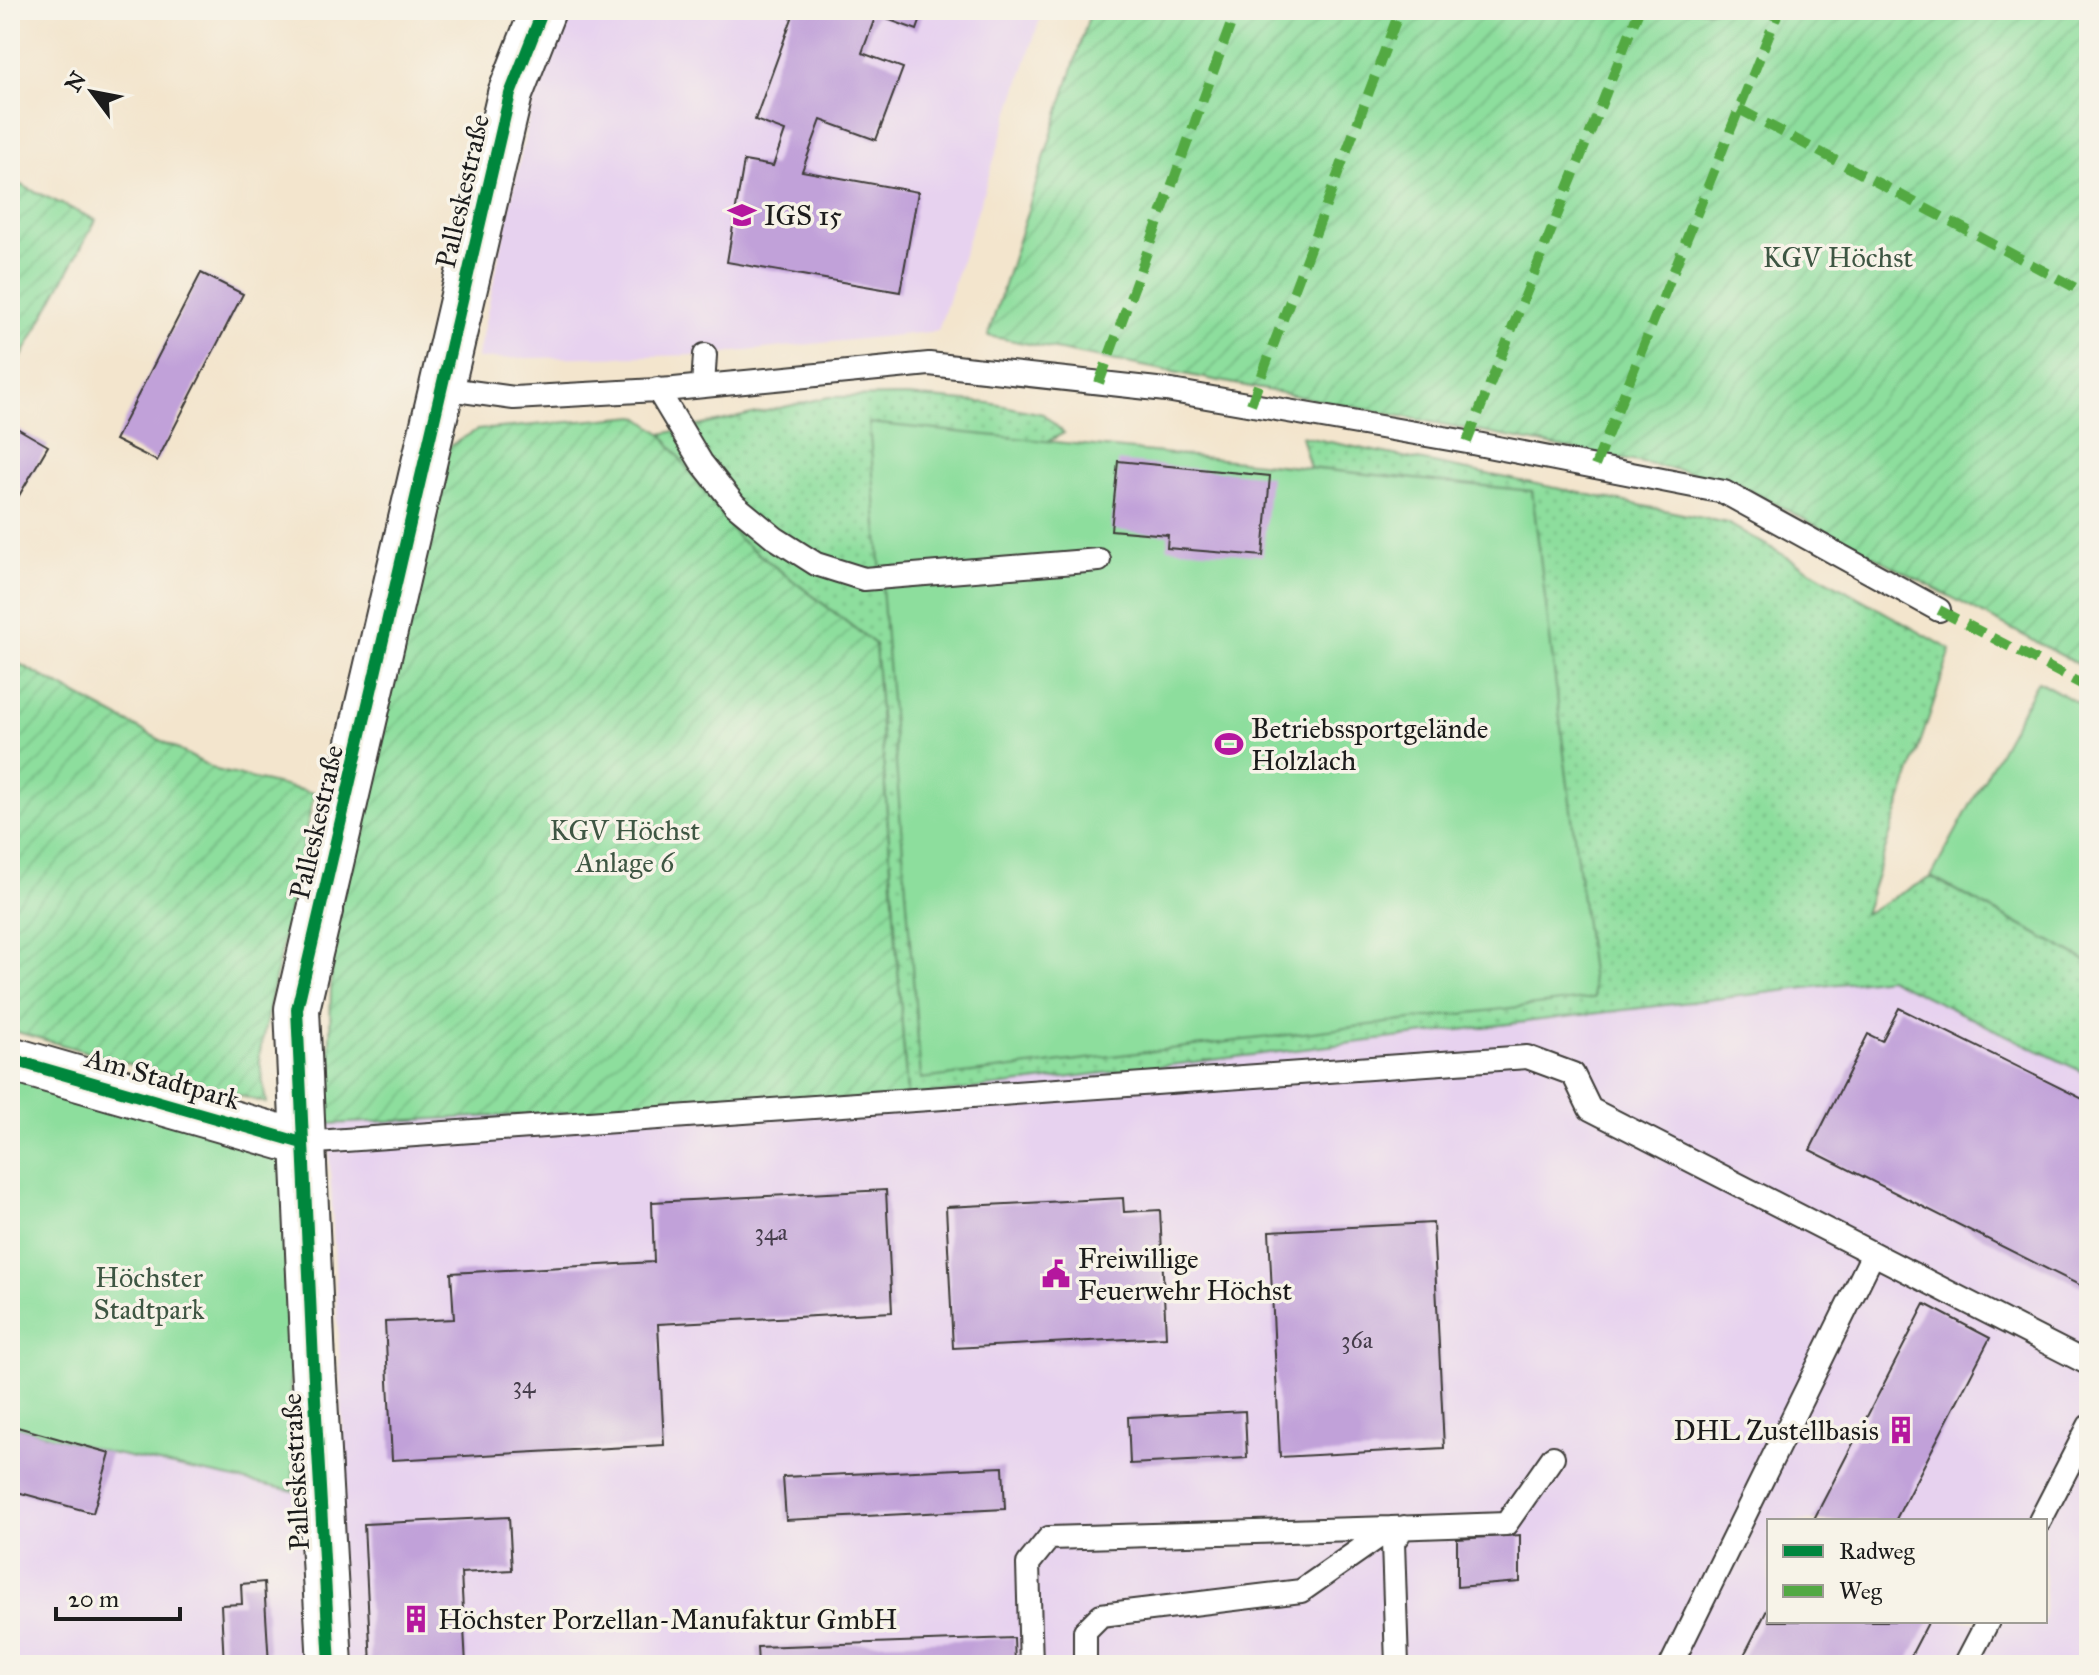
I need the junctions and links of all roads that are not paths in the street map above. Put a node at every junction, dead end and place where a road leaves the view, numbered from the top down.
1 (543, 10) edge
2 (705, 355) dead end
3 (703, 386) junction
4 (441, 388) junction
5 (657, 389) junction
6 (1099, 560) dead end
7 (1939, 610) dead end
8 (10, 1059) edge
9 (302, 1143) junction
10 (1873, 1254) junction
11 (2089, 1364) edge
12 (2089, 1426) edge
13 (1553, 1457) dead end
14 (2041, 1519) edge
15 (1398, 1527) junction
16 (1987, 1623) edge
17 (330, 1665) edge
18 (1031, 1665) edge
19 (1085, 1665) edge
20 (1397, 1665) edge
21 (1671, 1665) edge
22 (1965, 1665) edge

1 - 4 street, Palleskestraße
2 - 3 lane
3 - 5 lane
3 - 7 lane
4 - 5 lane
4 - 9 street, Palleskestraße
5 - 6 lane
8 - 9 street, Am Stadtpark
9 - 10 lane
9 - 17 street, Palleskestraße
10 - 11 lane
10 - 21 lane
12 - 14 lane
13 - 15 lane
15 - 18 lane
15 - 19 lane
15 - 20 lane
16 - 22 lane

